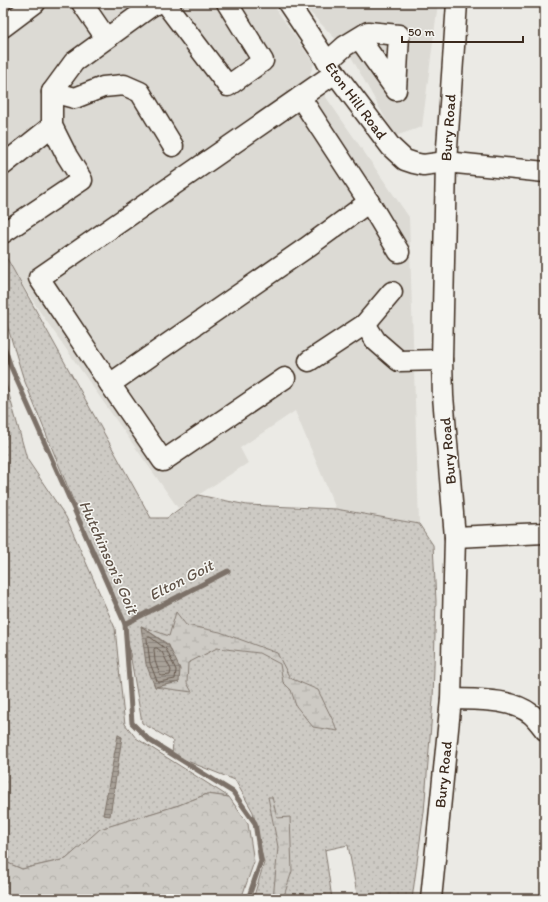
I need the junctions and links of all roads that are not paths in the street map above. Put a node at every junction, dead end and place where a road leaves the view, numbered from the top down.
1 (35, 3) edge
2 (82, 3) edge
3 (157, 3) edge
4 (165, 3) edge
5 (227, 3) edge
6 (288, 3) edge
7 (457, 3) edge
8 (4, 27) edge
9 (106, 38) junction
10 (359, 38) dead end
11 (331, 67) junction
12 (52, 92) junction
13 (300, 97) junction
14 (52, 126) junction
15 (173, 146) dead end
16 (446, 162) junction
17 (3, 164) edge
18 (545, 172) edge
19 (369, 202) junction
20 (3, 233) edge
21 (399, 252) dead end
22 (392, 292) dead end
23 (365, 324) junction
24 (442, 360) junction
25 (309, 361) dead end
26 (285, 378) dead end
27 (110, 384) junction
28 (545, 533) edge
29 (455, 537) junction
30 (451, 699) junction
31 (545, 730) edge
32 (431, 899) edge

1 - 8 street
2 - 9 street
3 - 9 street
4 - 5 street
6 - 11 street, Eton Hill Road
7 - 16 street, Bury Road
9 - 12 street
10 - 11 street
11 - 13 street
11 - 16 street, Eton Hill Road
12 - 14 street
12 - 15 street
13 - 19 street
13 - 27 street
14 - 17 street
14 - 20 street
16 - 18 street, Eton Hill Road
16 - 24 street, Bury Road
19 - 21 street
19 - 27 street
22 - 23 street
23 - 24 street
23 - 25 street
24 - 29 street, Bury Road
26 - 27 street
28 - 29 street
29 - 30 street, Bury Road
30 - 31 street
30 - 32 street, Bury Road

